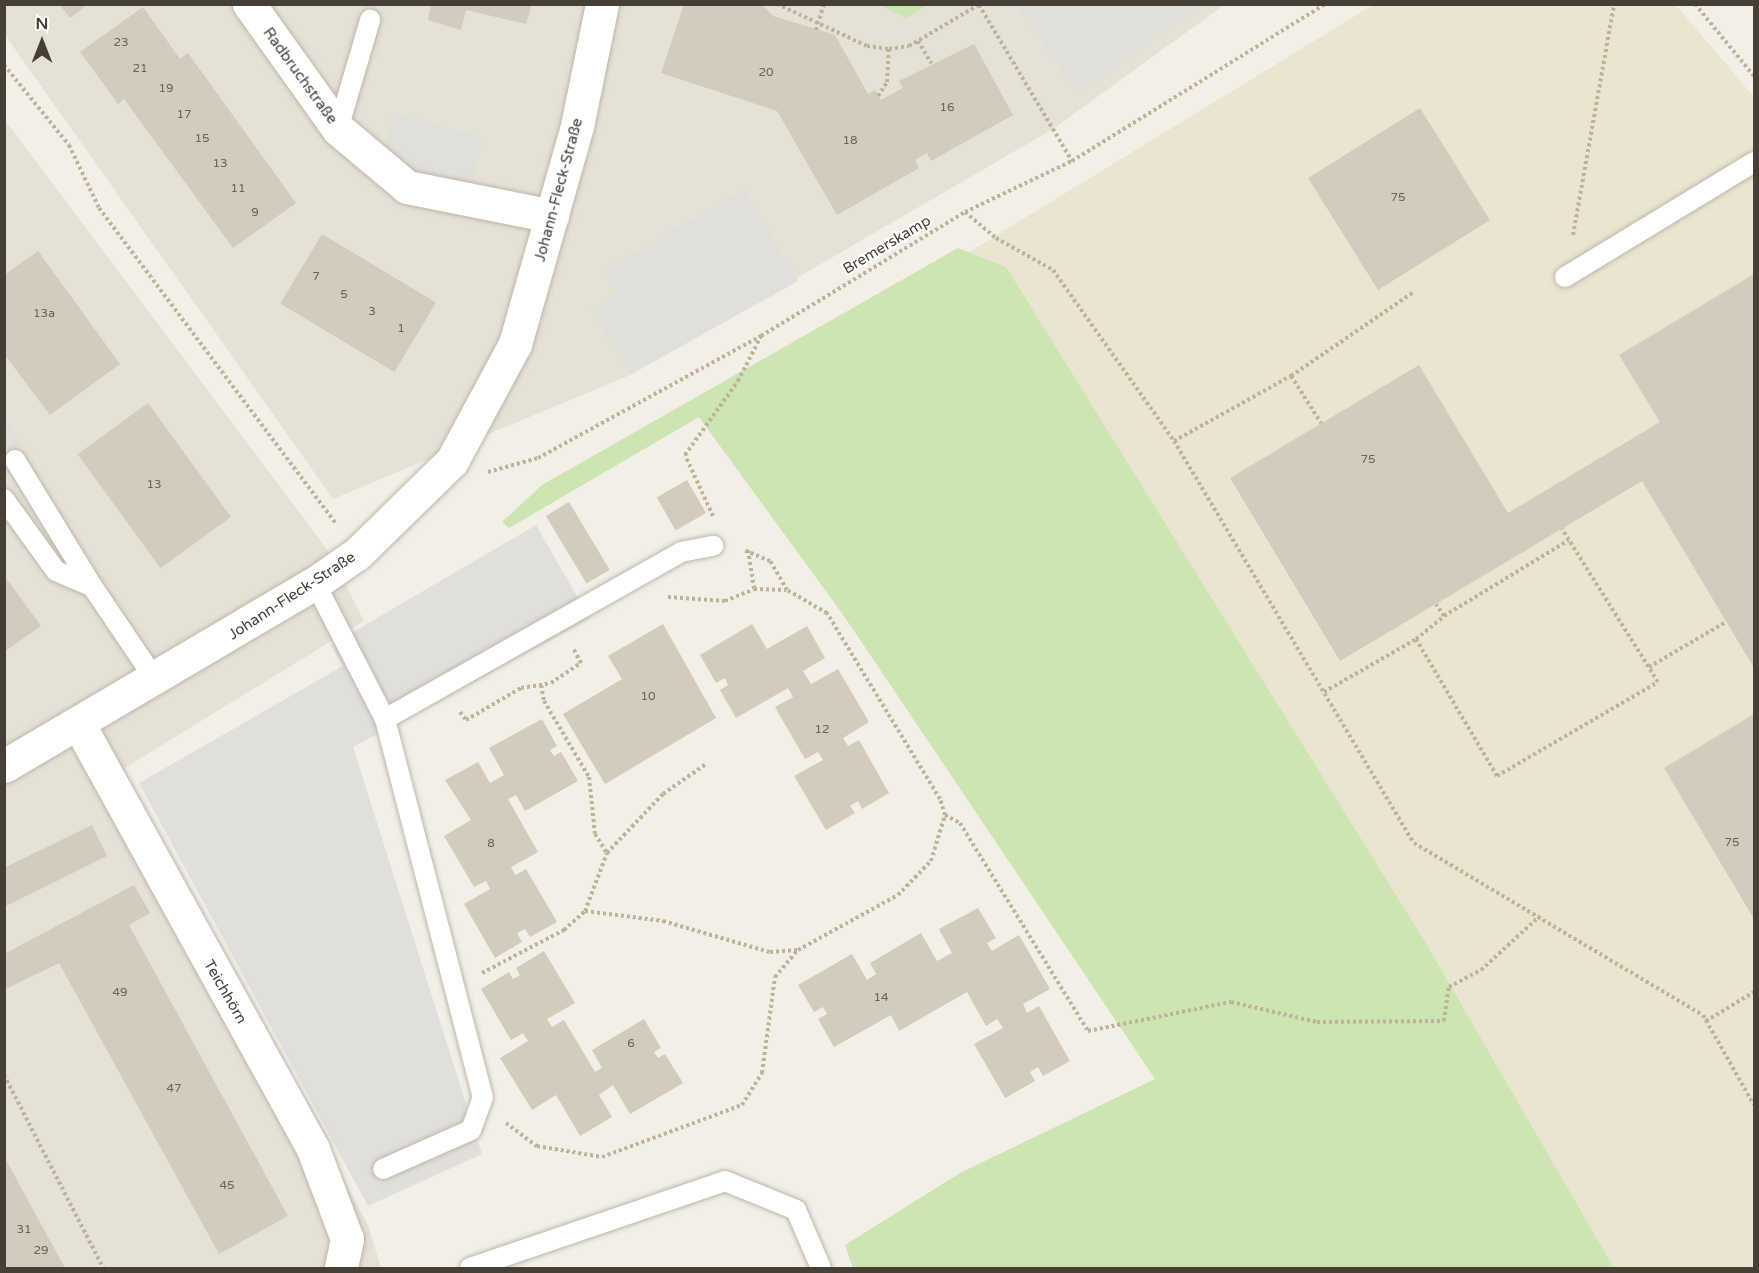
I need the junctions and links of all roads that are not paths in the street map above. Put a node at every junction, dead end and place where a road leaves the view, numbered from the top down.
1 (249, 4) edge
2 (602, 4) edge
3 (370, 20) dead end
4 (338, 129) junction
5 (1755, 162) edge
6 (552, 216) junction
7 (1565, 277) road end
8 (15, 460) dead end
9 (4, 499) edge
10 (713, 546) road end
11 (315, 583) junction
12 (92, 586) junction
13 (156, 681) junction
14 (385, 719) junction
15 (78, 723) junction
16 (4, 766) edge
17 (383, 1169) dead end
18 (341, 1269) edge
19 (470, 1269) edge
20 (821, 1269) edge

1 - 4 street, Radbruchstraße
2 - 6 street, Johann-Fleck-Straße
3 - 4 lane
4 - 6 street, Radbruchstraße
5 - 7 lane
6 - 11 street, Johann-Fleck-Straße
8 - 12 lane
9 - 12 lane
10 - 14 lane
11 - 13 street, Johann-Fleck-Straße
11 - 14 lane
12 - 13 lane
13 - 15 street, Johann-Fleck-Straße
14 - 17 lane
15 - 16 street, Johann-Fleck-Straße
15 - 18 street, Teichhörn
19 - 20 lane

